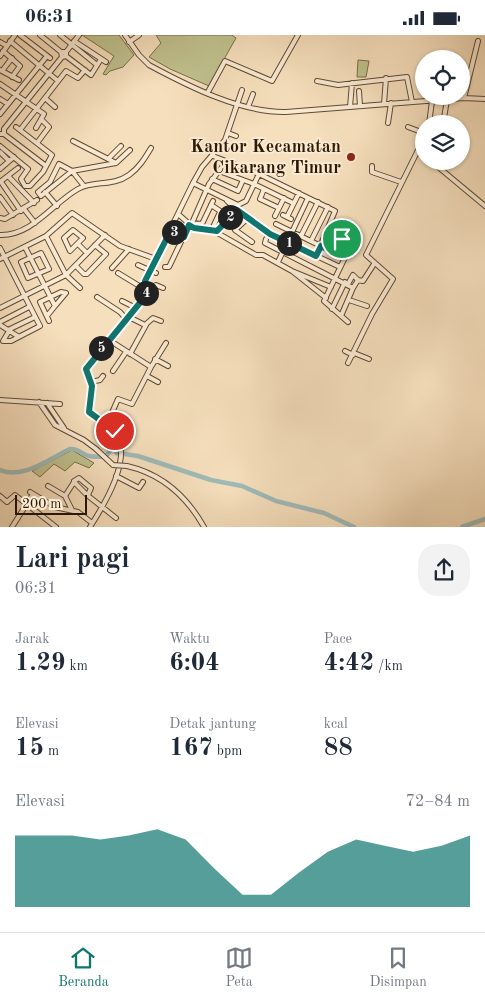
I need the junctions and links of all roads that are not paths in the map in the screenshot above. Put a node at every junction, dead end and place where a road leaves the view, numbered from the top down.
1 (15, 35) edge
2 (20, 35) edge
3 (40, 35) edge
4 (60, 35) edge
5 (79, 35) edge
6 (125, 35) edge
7 (139, 35) edge
8 (298, 35) edge
9 (10, 41) junction
10 (478, 41) dead end
11 (0, 42) edge
12 (129, 42) junction
13 (73, 43) junction
14 (7, 46) junction
15 (3, 51) junction
16 (64, 54) junction
17 (0, 56) edge
18 (12, 58) junction
19 (101, 59) junction
20 (106, 62) dead end
21 (39, 65) junction
22 (97, 65) junction
23 (1, 70) edge
24 (85, 70) junction
25 (49, 73) junction
26 (470, 74) edge
27 (12, 77) junction
28 (386, 78) junction
29 (19, 80) dead end
30 (58, 81) junction
31 (317, 81) dead end
32 (352, 83) junction
33 (410, 83) junction
34 (415, 83) edge
35 (0, 84) edge
36 (242, 90) dead end
37 (359, 91) dead end
38 (208, 92) junction
39 (17, 94) junction
40 (253, 94) dead end
41 (45, 98) junction
42 (470, 98) edge
43 (0, 99) edge
44 (485, 99) edge
45 (27, 101) junction
46 (415, 101) edge
47 (412, 102) junction
48 (391, 103) junction
49 (8, 104) junction
50 (238, 104) junction
51 (384, 104) junction
52 (360, 106) junction
53 (55, 107) dead end
54 (248, 107) junction
55 (350, 107) junction
56 (37, 108) junction
57 (0, 114) edge
58 (42, 120) junction
59 (388, 123) dead end
60 (408, 127) dead end
61 (36, 128) dead end
62 (415, 130) edge
63 (1, 132) edge
64 (228, 133) junction
65 (236, 136) dead end
66 (73, 141) dead end
67 (37, 143) junction
68 (121, 146) dead end
69 (0, 147) edge
70 (150, 148) dead end
71 (130, 150) dead end
72 (0, 152) edge
73 (213, 156) junction
74 (14, 157) junction
75 (108, 159) junction
76 (9, 161) junction
77 (415, 161) edge
78 (116, 163) junction
79 (372, 166) dead end
80 (46, 167) junction
81 (0, 169) edge
82 (70, 170) junction
83 (442, 170) edge
84 (21, 175) dead end
85 (8, 176) junction
86 (258, 176) dead end
87 (212, 179) junction
88 (243, 180) junction
89 (0, 182) edge
90 (401, 182) junction
91 (193, 183) junction
92 (254, 184) junction
93 (84, 186) junction
94 (206, 189) junction
95 (264, 189) junction
96 (45, 192) junction
97 (299, 193) junction
98 (0, 197) edge
99 (284, 198) junction
100 (308, 198) junction
101 (318, 202) junction
102 (293, 203) junction
103 (57, 206) junction
104 (485, 206) edge
105 (328, 207) junction
106 (279, 208) junction
107 (24, 210) junction
108 (0, 215) edge
109 (13, 215) junction
110 (178, 215) junction
111 (276, 216) dead end
112 (287, 217) dead end
113 (248, 218) junction
114 (2, 219) edge
115 (34, 223) junction
116 (189, 225) junction
117 (276, 225) dead end
118 (330, 226) junction
119 (214, 229) junction
120 (171, 230) junction
121 (292, 232) junction
122 (0, 235) edge
123 (105, 235) junction
124 (46, 236) junction
125 (301, 236) junction
126 (326, 236) junction
127 (184, 237) junction
128 (266, 239) dead end
129 (311, 241) junction
130 (252, 242) dead end
131 (286, 242) junction
132 (78, 244) junction
133 (95, 245) junction
134 (321, 246) junction
135 (25, 247) junction
136 (0, 248) edge
137 (129, 249) junction
138 (282, 252) junction
139 (87, 253) junction
140 (316, 256) junction
141 (30, 257) junction
142 (2, 258) edge
143 (156, 259) junction
144 (278, 262) junction
145 (374, 264) junction
146 (138, 265) dead end
147 (76, 266) junction
148 (165, 267) dead end
149 (340, 267) junction
150 (112, 268) dead end
151 (149, 271) junction
152 (292, 271) junction
153 (118, 273) dead end
154 (156, 273) dead end
155 (39, 275) junction
156 (66, 275) junction
157 (336, 277) junction
158 (358, 280) junction
159 (347, 283) junction
160 (44, 285) junction
161 (164, 287) dead end
162 (331, 287) junction
163 (80, 288) dead end
164 (353, 288) junction
165 (146, 291) junction
166 (24, 296) junction
167 (50, 297) junction
168 (97, 297) dead end
169 (326, 298) junction
170 (349, 300) junction
171 (122, 301) dead end
172 (55, 306) junction
173 (367, 306) dead end
174 (29, 307) junction
175 (0, 308) edge
176 (136, 308) junction
177 (332, 309) junction
178 (47, 316) junction
179 (341, 316) junction
180 (35, 317) junction
181 (128, 318) junction
182 (50, 321) dead end
183 (161, 321) dead end
184 (348, 321) dead end
185 (0, 323) edge
186 (146, 325) junction
187 (8, 331) junction
188 (19, 337) junction
189 (1, 341) edge
190 (109, 341) junction
191 (166, 343) dead end
192 (102, 347) junction
193 (107, 351) dead end
194 (345, 351) dead end
195 (128, 353) junction
196 (353, 354) junction
197 (155, 359) junction
198 (369, 359) dead end
199 (348, 363) dead end
200 (168, 366) dead end
201 (151, 367) junction
202 (113, 371) dead end
203 (103, 376) dead end
204 (147, 376) junction
205 (138, 381) dead end
206 (158, 381) dead end
207 (91, 382) junction
208 (143, 384) junction
209 (0, 400) edge
210 (39, 403) junction
211 (47, 403) junction
212 (60, 404) dead end
213 (108, 424) junction
214 (66, 430) junction
215 (116, 476) junction
216 (74, 481) junction
217 (143, 482) dead end
218 (48, 486) dead end
219 (88, 495) junction
220 (0, 496) edge
221 (65, 496) junction
222 (26, 505) junction
223 (102, 507) junction
224 (72, 510) junction
225 (116, 519) dead end
226 (91, 526) edge
227 (12, 527) edge
228 (56, 527) edge
229 (204, 527) edge

1 - 9 street
2 - 21 street
3 - 16 street
4 - 13 street
5 - 13 street
6 - 12 street
7 - 12 street
8 - 38 street
9 - 14 street
9 - 21 street
10 - 26 street
11 - 14 street
12 - 38 street
13 - 16 street
13 - 19 street
13 - 22 street
14 - 15 street
15 - 17 street
15 - 18 street
16 - 24 street
16 - 25 street
18 - 23 street
18 - 27 street
19 - 20 street
19 - 22 street
21 - 25 street
21 - 39 street
22 - 24 street
23 - 27 street
24 - 30 street
25 - 30 street
25 - 45 street
27 - 29 street
28 - 32 street
28 - 33 street
28 - 51 street
30 - 41 street
31 - 32 street
32 - 55 street
33 - 34 street
33 - 47 street
35 - 39 street
36 - 50 street
37 - 52 street
38 - 50 street
39 - 45 street
39 - 49 street
40 - 54 street
41 - 53 street
41 - 56 street
42 - 44 street
43 - 49 street
45 - 56 street
45 - 63 street
46 - 47 street
47 - 48 street
48 - 51 street
48 - 59 street
49 - 57 street
50 - 54 street
50 - 64 street
51 - 52 street
52 - 55 street
54 - 55 street
56 - 58 street
56 - 67 street
58 - 61 street
58 - 67 street
60 - 62 street
63 - 80 street
64 - 65 street
64 - 73 street
66 - 75 street
67 - 80 street
68 - 75 street
69 - 74 street
70 - 93 street
71 - 78 street
72 - 76 street
73 - 91 street
73 - 97 street
74 - 76 street
74 - 80 street
75 - 78 street
76 - 81 street
77 - 90 street
78 - 82 street
79 - 90 street
82 - 93 street
82 - 96 street
82 - 96 street
83 - 104 street
84 - 85 street
85 - 89 street
85 - 107 street
86 - 92 street
87 - 88 street
87 - 88 street
87 - 94 street
88 - 92 street
89 - 107 street
90 - 145 street
91 - 94 street
91 - 110 street
92 - 94 street
92 - 95 street
93 - 103 street
94 - 119 street
95 - 99 street
95 - 106 street
96 - 103 street
97 - 100 street
97 - 102 street
98 - 109 street
99 - 102 street
99 - 106 street
100 - 101 street
100 - 121 street
101 - 105 street
101 - 125 street
102 - 112 street
103 - 115 street
105 - 118 street
105 - 129 street
106 - 111 street
107 - 109 street
107 - 115 street
108 - 114 street
109 - 114 street
110 - 116 street
110 - 120 street
113 - 119 street
113 - 130 street
113 - 131 street
115 - 122 street
116 - 119 street
116 - 127 street
117 - 121 street
118 - 126 street
118 - 149 street
119 - 144 street
120 - 127 street
120 - 143 street
121 - 125 street
121 - 131 street
123 - 124 street
123 - 133 street
123 - 137 street
124 - 135 street
124 - 156 street
125 - 129 street
126 - 134 street
126 - 134 street
127 - 148 street
128 - 138 street
129 - 134 street
131 - 138 street
131 - 140 street
132 - 132 street
132 - 139 street
133 - 139 street
133 - 147 street
134 - 140 street
135 - 141 street
135 - 142 street
136 - 142 street
137 - 143 street
137 - 150 street
138 - 144 street
138 - 157 street
139 - 147 street
140 - 149 street
141 - 155 street
141 - 155 street
141 - 155 street
142 - 166 street
143 - 151 street
144 - 152 street
145 - 158 street
145 - 196 street
146 - 151 street
147 - 156 street
149 - 157 street
151 - 154 street
151 - 165 street
152 - 162 street
152 - 169 street
153 - 165 street
155 - 160 street
156 - 160 street
156 - 163 street
157 - 159 street
157 - 162 street
158 - 159 street
158 - 164 street
159 - 164 street
159 - 177 street
160 - 166 street
160 - 167 street
161 - 165 street
162 - 169 street
164 - 170 street
165 - 176 street
166 - 174 street
166 - 175 street
167 - 172 street
167 - 172 street
167 - 178 street
168 - 181 street
169 - 177 street
170 - 173 street
170 - 179 street
171 - 176 street
172 - 178 street
174 - 180 street
174 - 185 street
176 - 181 street
177 - 179 street
178 - 182 street
179 - 184 street
180 - 187 street
180 - 188 street
181 - 186 street
181 - 190 street
183 - 186 street
185 - 187 street
186 - 195 street
187 - 188 street
187 - 189 street
188 - 189 street
190 - 192 street
190 - 195 street
191 - 197 street
192 - 193 street
192 - 207 street
194 - 196 street
195 - 201 street
195 - 202 street
196 - 198 street
196 - 199 street
197 - 200 street
197 - 201 street
201 - 204 street
203 - 207 street
204 - 206 street
204 - 208 street
205 - 208 street
207 - 213 street
208 - 213 street
209 - 210 street
210 - 211 street
210 - 214 street
211 - 212 street
211 - 214 street
213 - 215 street
214 - 229 street, bridge
215 - 217 street
215 - 223 street
216 - 219 street
216 - 219 street
216 - 221 street
218 - 221 street
219 - 223 street
220 - 222 street
221 - 224 street
222 - 224 street
222 - 227 street
222 - 228 street
223 - 225 street
223 - 226 street
224 - 226 street

